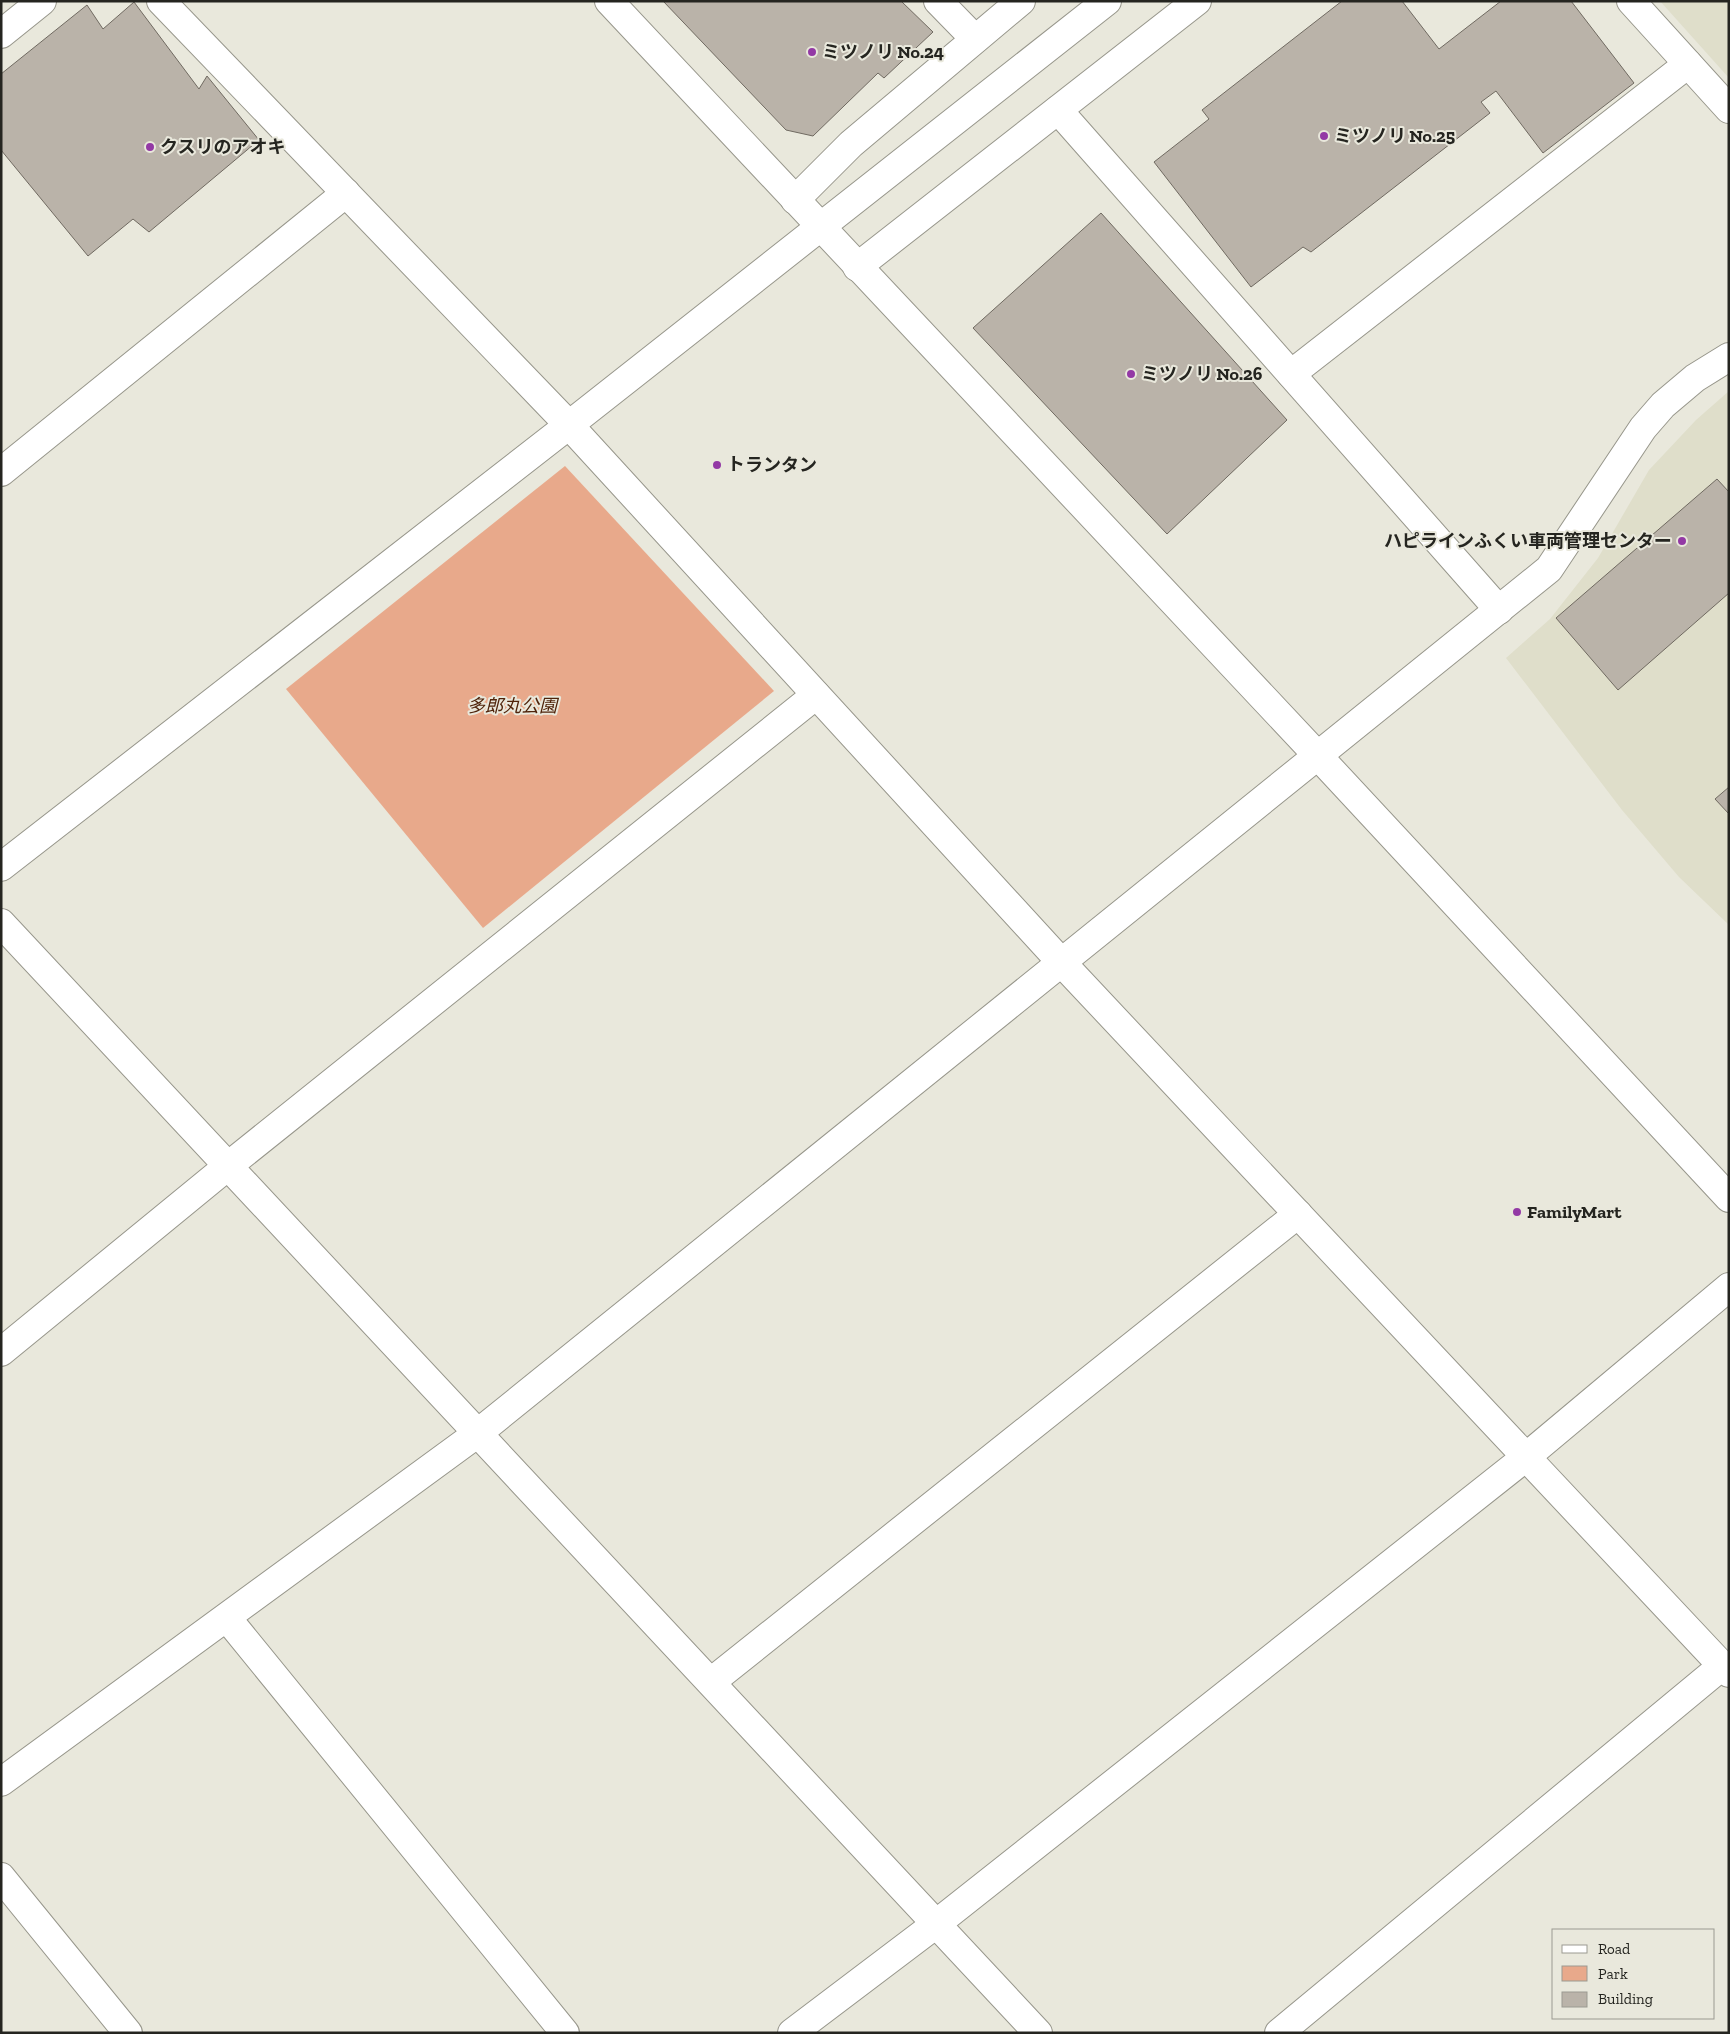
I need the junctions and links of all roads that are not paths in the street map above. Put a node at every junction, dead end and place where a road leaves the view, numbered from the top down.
1 (42, 1) edge
2 (161, 1) edge
3 (609, 1) edge
4 (938, 1) edge
5 (1021, 1) edge
6 (1107, 1) edge
7 (1197, 1) edge
8 (1631, 1) edge
9 (1, 34) edge
10 (975, 39) junction
11 (1688, 64) junction
12 (1729, 109) edge
13 (1058, 110) junction
14 (346, 194) junction
15 (795, 200) junction
16 (820, 227) junction
17 (857, 266) junction
18 (1729, 357) edge
19 (1291, 374) junction
20 (569, 425) junction
21 (1, 472) edge
22 (1499, 610) junction
23 (816, 695) junction
24 (1319, 757) junction
25 (1, 867) edge
26 (1, 923) edge
27 (1062, 963) junction
28 (228, 1166) junction
29 (1729, 1198) edge
30 (1298, 1214) junction
31 (1729, 1287) edge
32 (1, 1352) edge
33 (478, 1434) junction
34 (1526, 1457) junction
35 (227, 1618) junction
36 (1725, 1670) edge
37 (711, 1682) junction
38 (1, 1782) edge
39 (1, 1877) edge
40 (936, 1924) junction
41 (128, 2033) edge
42 (565, 2033) edge
43 (792, 2033) edge
44 (1038, 2033) edge
45 (1279, 2033) edge

1 - 9 street
2 - 14 street
3 - 15 street
4 - 10 street
5 - 10 street
6 - 16 street
7 - 13 street
8 - 11 street
10 - 15 street
11 - 12 street
11 - 19 street
13 - 17 street
13 - 19 street
14 - 20 street
14 - 21 street
15 - 16 street
16 - 17 street
16 - 20 street
17 - 24 street
18 - 22 street
19 - 22 street
20 - 23 street
20 - 25 street
22 - 24 street
23 - 27 street
23 - 28 street
24 - 27 street
24 - 29 street
26 - 28 street
27 - 30 street
27 - 33 street
28 - 32 street
28 - 33 street
30 - 34 street
30 - 37 street
31 - 34 street
33 - 35 street
33 - 37 street
34 - 36 street
34 - 40 street
35 - 38 street
35 - 42 street
36 - 45 street
37 - 40 street
39 - 41 street
40 - 43 street
40 - 44 street

